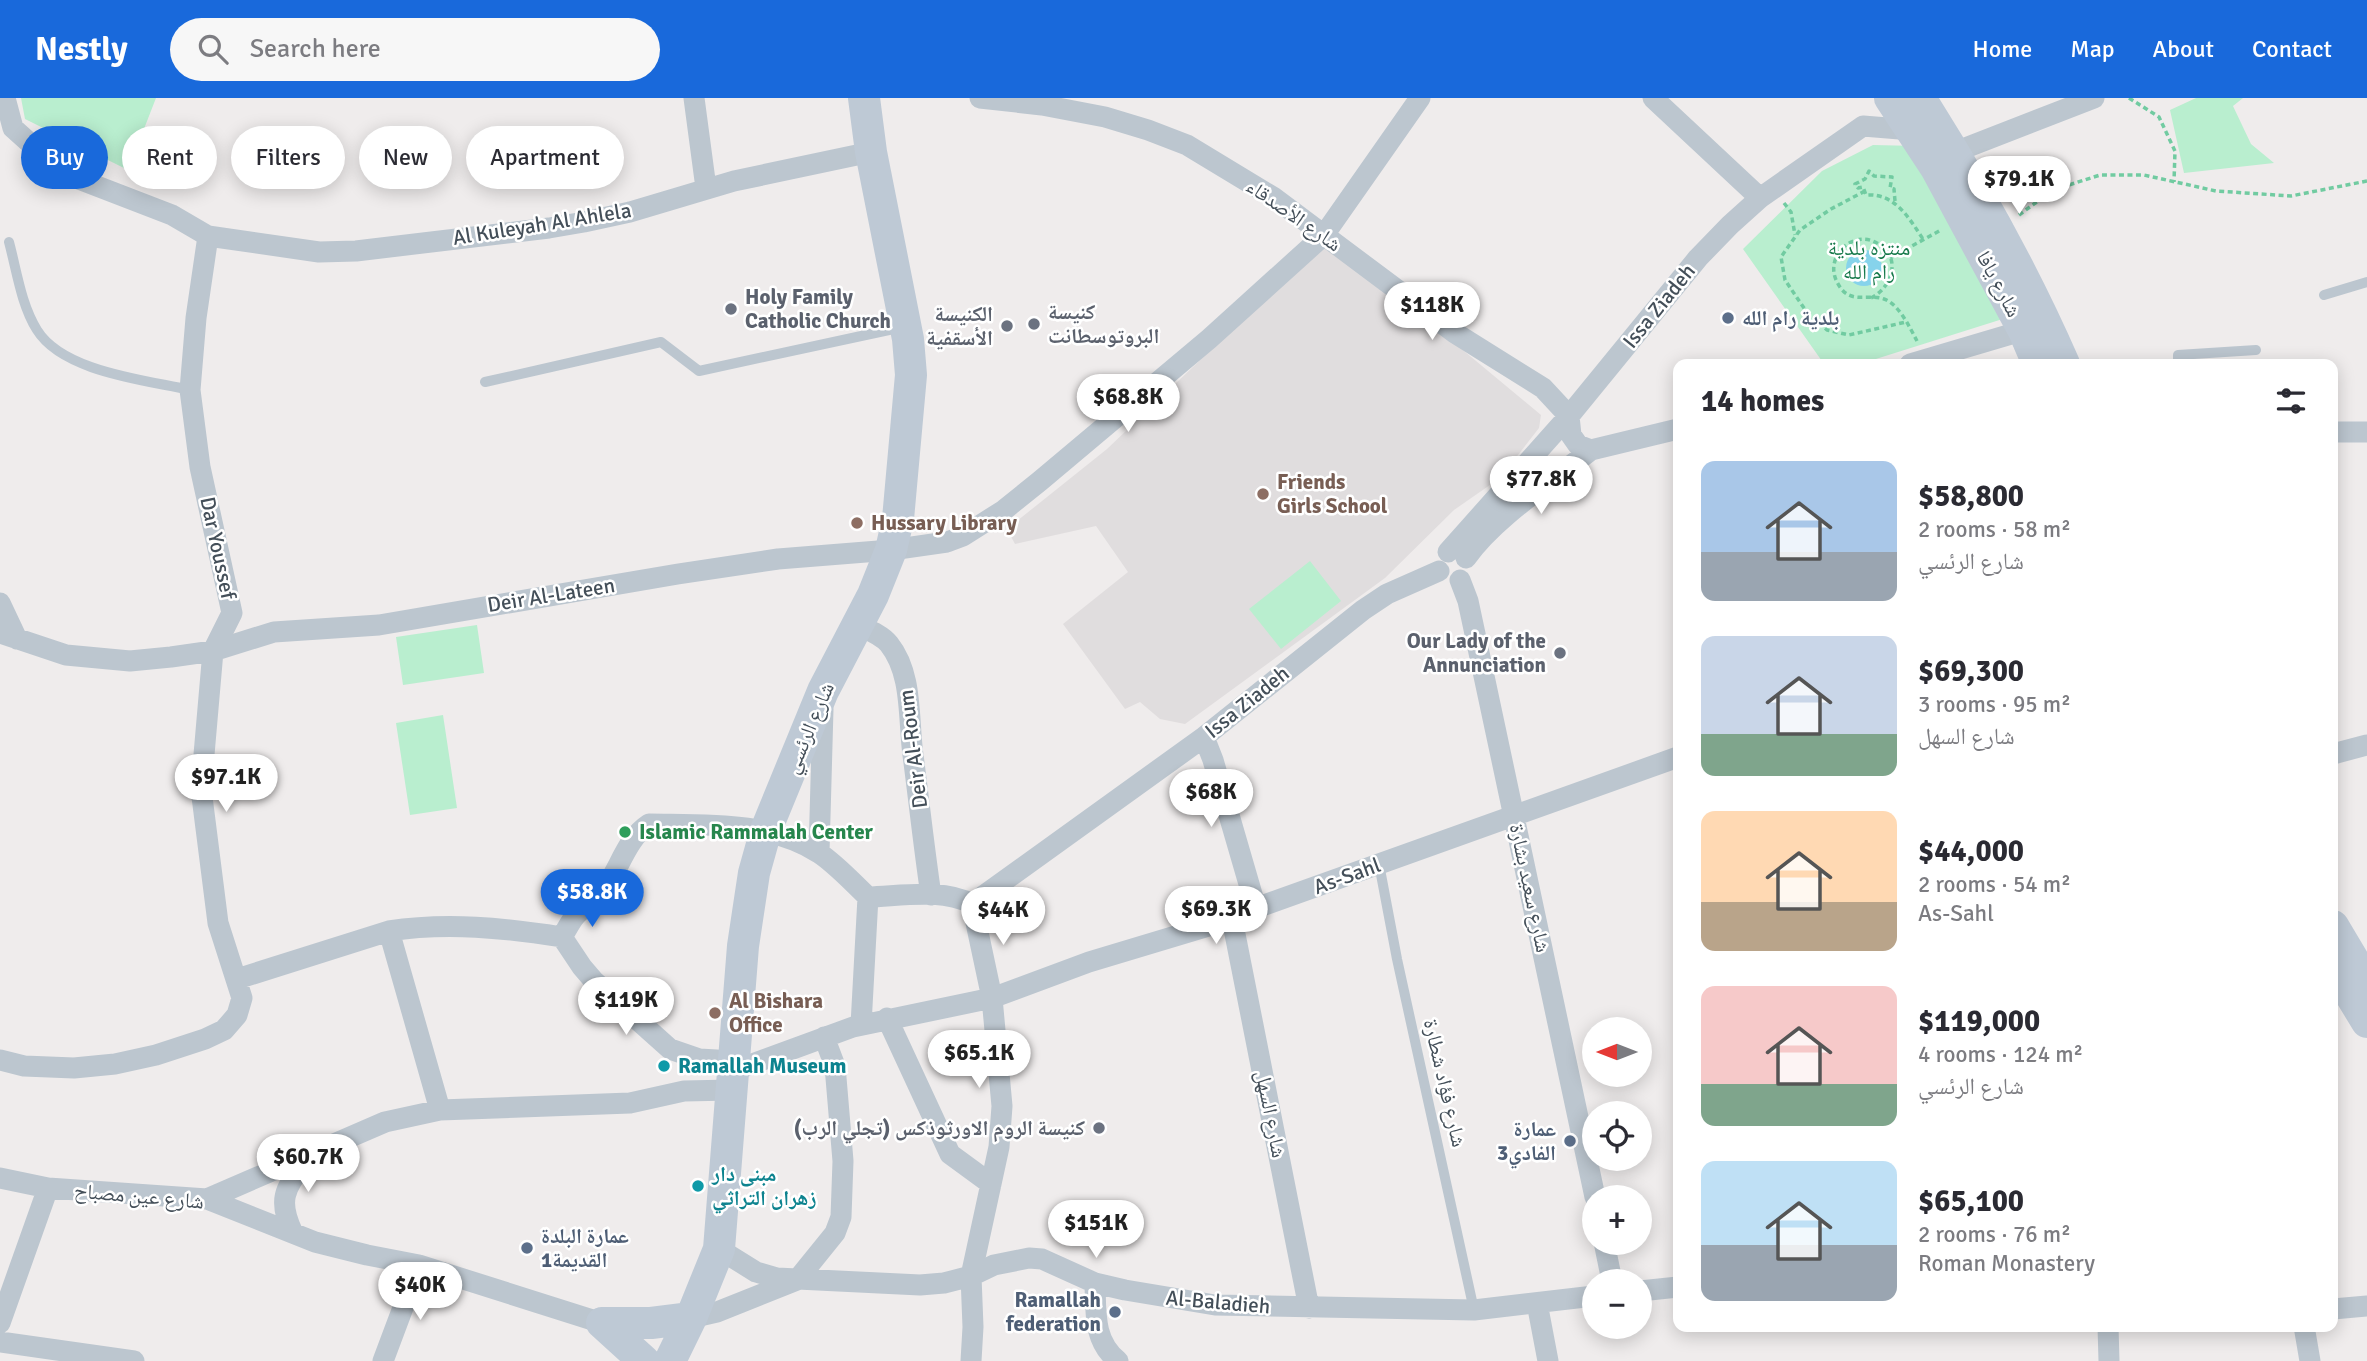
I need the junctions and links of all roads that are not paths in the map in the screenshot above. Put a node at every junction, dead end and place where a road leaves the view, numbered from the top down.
1 (5, 98) edge
2 (694, 98) edge
3 (980, 98) edge
4 (1420, 98) edge
5 (1653, 98) edge
6 (1879, 98) edge
7 (1890, 98) edge
8 (1920, 98) edge
9 (2094, 98) edge
10 (871, 99) edge
11 (1863, 126) junction
12 (1912, 130) junction
13 (870, 152) junction
14 (1955, 152) junction
15 (706, 188) junction
16 (1766, 193) junction
17 (1324, 235) junction
18 (208, 236) junction
19 (9, 242) dead end
20 (2367, 282) edge
21 (2324, 296) dead end
22 (906, 327) junction
23 (2035, 327) junction
24 (2256, 349) dead end
25 (1928, 359) edge
26 (2038, 359) edge
27 (2060, 359) edge
28 (2178, 359) edge
29 (485, 382) dead end
30 (190, 390) junction
31 (1569, 416) junction
32 (2338, 432) edge
33 (2367, 432) edge
34 (1673, 433) edge
35 (1599, 449) junction
36 (891, 550) junction
37 (1451, 560) junction
38 (0, 603) edge
39 (232, 613) junction
40 (857, 625) junction
41 (274, 632) junction
42 (9, 636) edge
43 (213, 651) junction
44 (823, 691) junction
45 (1204, 737) junction
46 (2367, 744) edge
47 (2338, 753) edge
48 (1673, 759) edge
49 (1515, 814) junction
50 (766, 830) junction
51 (819, 853) junction
52 (1380, 864) junction
53 (931, 895) junction
54 (868, 897) junction
55 (972, 904) junction
56 (1256, 908) junction
57 (1232, 919) junction
58 (389, 931) junction
59 (2338, 934) edge
60 (562, 937) junction
61 (2338, 974) edge
62 (237, 979) junction
63 (2367, 983) edge
64 (992, 998) junction
65 (887, 1018) junction
66 (2367, 1023) edge
67 (861, 1025) junction
68 (824, 1037) junction
69 (0, 1060) edge
70 (733, 1074) junction
71 (440, 1110) junction
72 (309, 1156) junction
73 (0, 1178) edge
74 (991, 1184) junction
75 (1592, 1185) edge
76 (48, 1188) junction
77 (207, 1199) junction
78 (293, 1233) junction
79 (719, 1249) junction
80 (419, 1265) junction
81 (971, 1276) junction
82 (797, 1280) junction
83 (1095, 1283) junction
84 (1673, 1288) edge
85 (1652, 1290) edge
86 (1582, 1297) edge
87 (1537, 1303) junction
88 (2367, 1306) edge
89 (1309, 1308) junction
90 (2338, 1308) edge
91 (1475, 1311) junction
92 (691, 1318) junction
93 (0, 1323) edge
94 (602, 1323) junction
95 (2108, 1332) edge
96 (2305, 1332) edge
97 (0, 1342) edge
98 (134, 1361) edge
99 (383, 1361) edge
100 (664, 1361) edge
101 (971, 1361) edge
102 (1118, 1361) edge
103 (1548, 1361) edge
104 (2109, 1361) edge
105 (2310, 1361) edge

1 - 18 street
2 - 15 street
3 - 17 street, شارع الأصدقاء
4 - 17 street, Deir Al-Lateen
5 - 16 street
6 - 11 street
7 - 12 main road, شارع يافا
8 - 14 main road, شارع يافا
9 - 14 street
10 - 13 main road, شارع الرئسي
11 - 12 street
11 - 16 street, Issa Ziadeh
12 - 14 street
12 - 23 main road, شارع يافا
13 - 15 street, Al Kuleyah Al Ahlela
13 - 22 main road, شارع الرئسي
14 - 23 main road, شارع يافا
15 - 18 street, Al Kuleyah Al Ahlela
16 - 31 street, Issa Ziadeh
17 - 31 street, شارع الأصدقاء
17 - 36 street, Deir Al-Lateen
18 - 30 street, Dar Youssef
19 - 30 lane
20 - 21 lane
22 - 29 lane
22 - 36 main road, شارع الرئسي
23 - 25 street
23 - 26 main road, شارع يافا
23 - 27 main road, شارع يافا
24 - 28 lane
30 - 39 street, Dar Youssef
31 - 35 street, شارع الأصدقاء
31 - 37 street, Issa Ziadeh
32 - 33 street
34 - 35 street
35 - 37 street
36 - 40 main road, شارع الرئسي
36 - 41 street, Deir Al-Lateen
37 - 45 street, Issa Ziadeh
37 - 49 street, شارع سعيد بشارة
38 - 42 street
39 - 41 street
39 - 43 street, Dar Youssef
40 - 44 main road, شارع الرئسي
40 - 53 street, Deir Al-Roum
41 - 43 street, Deir Al-Lateen
42 - 43 street, Deir Al-Lateen
43 - 62 street, Dar Youssef
44 - 50 main road, شارع الرئسي
44 - 51 street
45 - 55 street, Issa Ziadeh
45 - 56 street
46 - 47 street
48 - 49 street, As-Sahl
49 - 52 street, As-Sahl
49 - 75 street, شارع سعيد بشارة
50 - 51 street
50 - 60 street
50 - 70 main road, شارع الرئسي
51 - 54 street
52 - 56 street, As-Sahl
52 - 91 lane, شارع فؤاد شطارة
53 - 54 street
53 - 55 street
54 - 67 street
55 - 64 street
56 - 57 street, As-Sahl
57 - 64 street, As-Sahl
57 - 89 street, شارع السهل
58 - 60 street
58 - 62 street
58 - 71 street
59 - 63 main road
60 - 70 street
61 - 66 main road
62 - 69 street, Dar Youssef
64 - 65 street, As-Sahl
64 - 74 street
65 - 67 street, As-Sahl
65 - 74 street
67 - 68 street, As-Sahl
68 - 70 street, As-Sahl
68 - 82 street
70 - 71 street
70 - 79 main road, شارع الرئسي
71 - 72 street
72 - 77 street
72 - 78 street
73 - 76 street, شارع عين مصباح
74 - 81 street
76 - 77 street, شارع عين مصباح
76 - 93 street
77 - 78 street, شارع عين مصباح
78 - 80 street, شارع عين مصباح
79 - 82 street, Al-Baladieh
79 - 92 main road, شارع الرئسي
80 - 94 street, شارع عين مصباح
80 - 99 street
81 - 82 street, Al-Baladieh
81 - 83 street, Al-Baladieh
81 - 101 street
82 - 92 street
83 - 89 street, Al-Baladieh
83 - 102 street
84 - 85 street
86 - 87 street, Al-Baladieh
87 - 91 street, Al-Baladieh
87 - 103 street
88 - 90 street
89 - 91 street, Al-Baladieh
92 - 94 main road
92 - 100 main road, شارع الرئسي
94 - 100 main road
95 - 104 street
96 - 105 street
97 - 98 street

